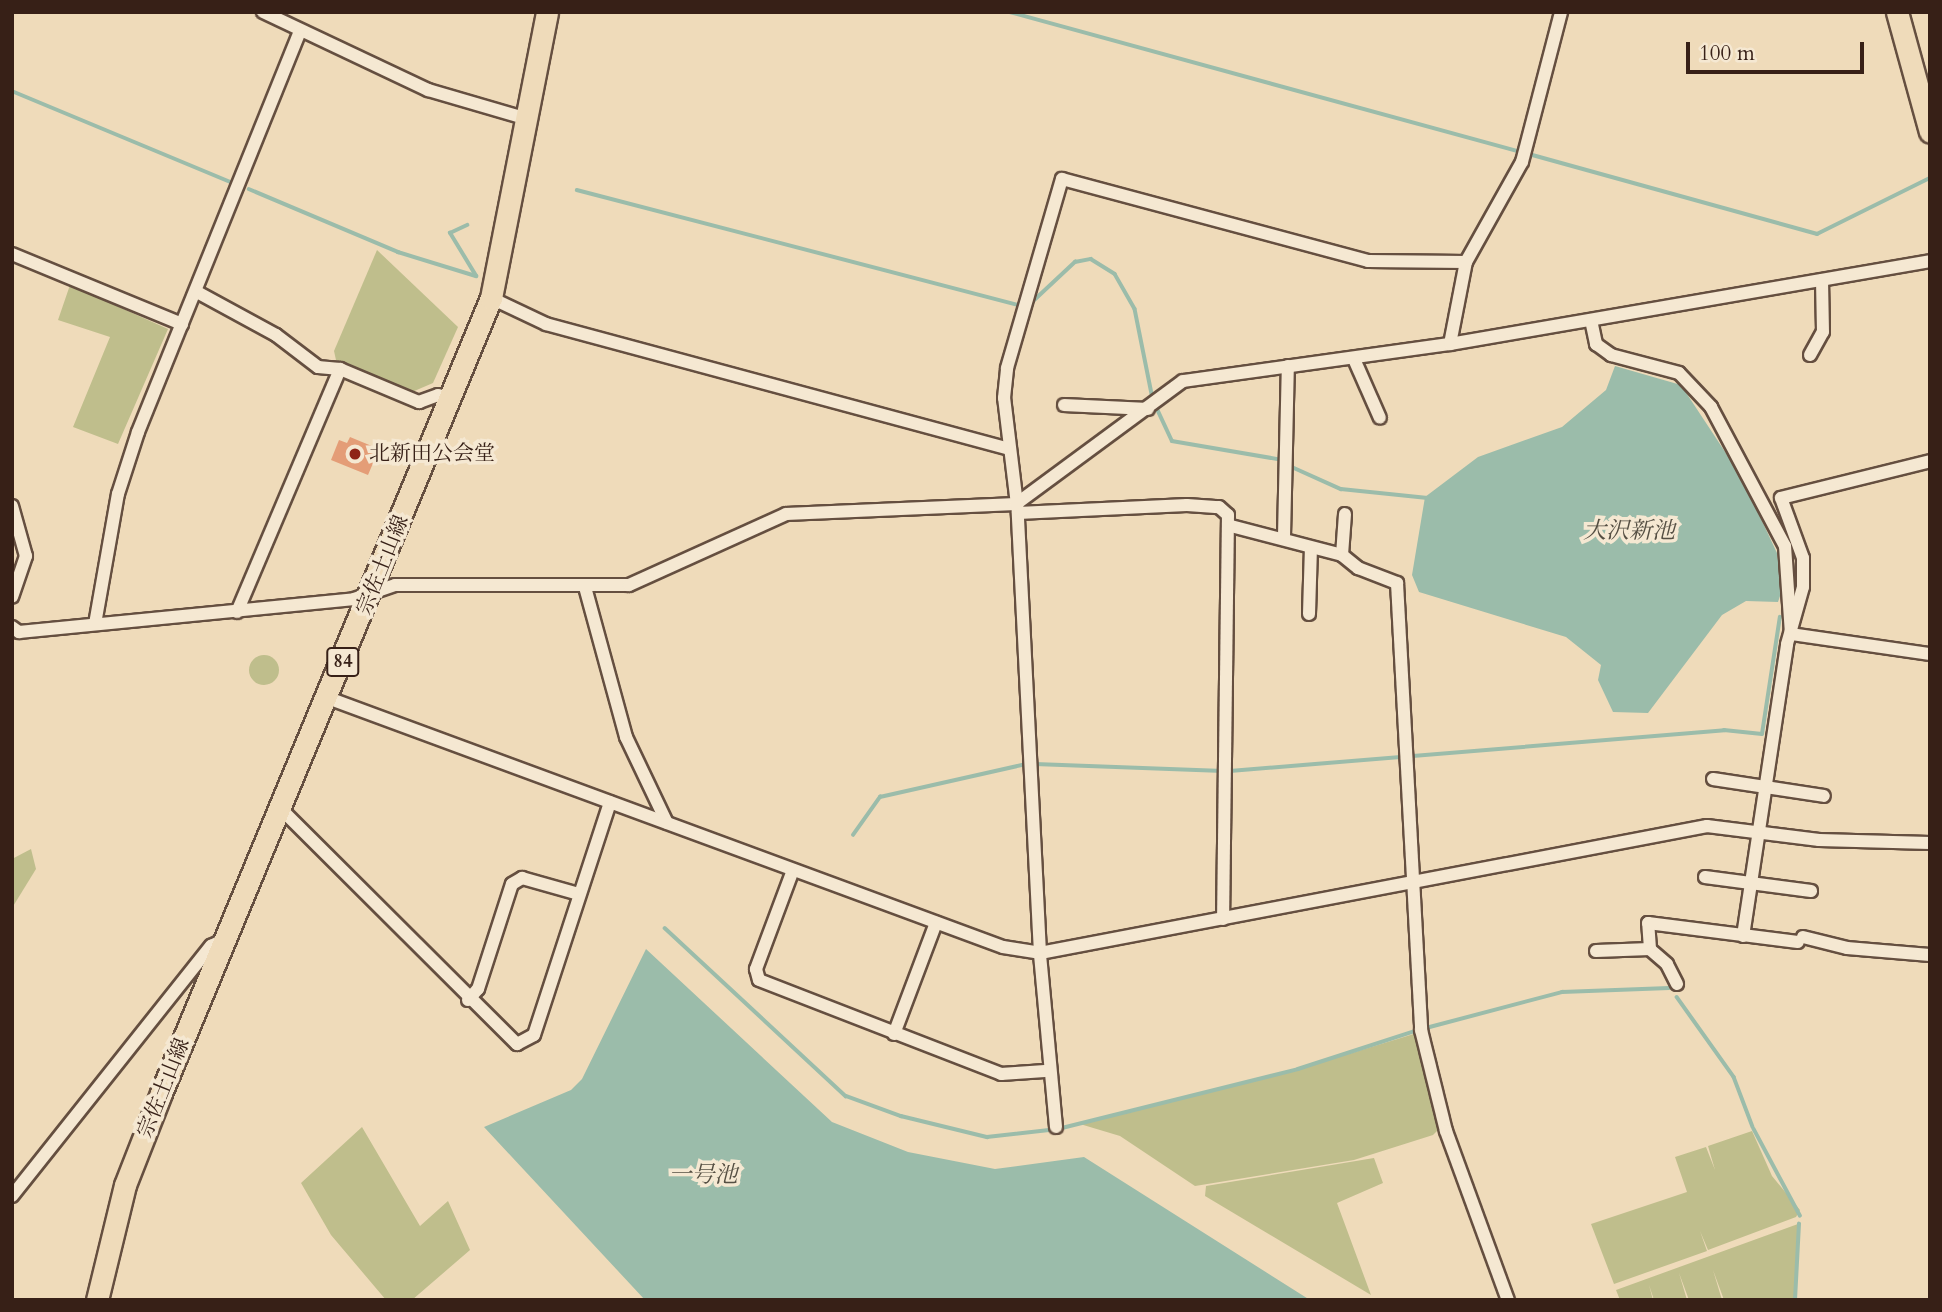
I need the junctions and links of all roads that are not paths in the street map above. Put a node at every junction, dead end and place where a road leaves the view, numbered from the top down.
1 (263, 12) edge
2 (547, 12) edge
3 (1561, 12) edge
4 (1897, 12) edge
5 (300, 31) junction
6 (528, 118) junction
7 (1930, 132) edge
8 (12, 254) edge
9 (1930, 261) edge
10 (1466, 262) junction
11 (1822, 280) junction
12 (197, 292) junction
13 (491, 298) junction
14 (1591, 320) junction
15 (182, 324) junction
16 (1450, 344) junction
17 (1810, 355) dead end
18 (1354, 359) junction
19 (1288, 366) junction
20 (340, 369) junction
21 (451, 399) junction
22 (1064, 405) dead end
23 (1148, 409) junction
24 (1380, 418) dead end
25 (1007, 448) junction
26 (1930, 461) edge
27 (12, 506) edge
28 (1017, 509) junction
29 (1345, 514) dead end
30 (1231, 526) junction
31 (1284, 536) junction
32 (1311, 548) junction
33 (1342, 555) junction
34 (585, 587) junction
35 (372, 591) junction
36 (12, 597) edge
37 (237, 612) junction
38 (1309, 614) dead end
39 (95, 624) junction
40 (12, 627) edge
41 (1791, 634) junction
42 (1930, 654) edge
43 (328, 698) junction
44 (1713, 779) dead end
45 (1765, 787) junction
46 (1824, 796) dead end
47 (610, 802) junction
48 (282, 810) junction
49 (667, 823) junction
50 (1757, 833) junction
51 (1930, 843) edge
52 (793, 870) junction
53 (1705, 877) dead end
54 (1414, 880) junction
55 (1751, 882) junction
56 (1811, 891) dead end
57 (579, 894) junction
58 (1223, 919) junction
59 (936, 923) junction
60 (1743, 936) junction
61 (226, 939) junction
62 (1650, 949) junction
63 (1596, 951) dead end
64 (1040, 953) junction
65 (1930, 955) edge
66 (1677, 984) dead end
67 (468, 1000) junction
68 (894, 1034) junction
69 (1045, 1071) dead end
70 (1056, 1127) dead end
71 (12, 1196) edge
72 (97, 1300) edge
73 (1508, 1300) edge

1 - 5 street
2 - 6 main road, 宗佐土山線 / 84
3 - 10 street
4 - 7 main road
5 - 6 street
5 - 12 street
6 - 13 main road, 宗佐土山線 / 84
8 - 15 street
9 - 11 street
10 - 16 street
10 - 25 street
11 - 14 street
11 - 17 street
12 - 15 street
12 - 20 street
13 - 21 main road, 宗佐土山線 / 84
13 - 25 street
14 - 16 street
14 - 41 street
15 - 39 street
16 - 18 street
18 - 19 street
18 - 24 street
19 - 23 street
19 - 31 street
20 - 21 street
20 - 37 street
21 - 35 main road, 宗佐土山線 / 84
22 - 23 street
23 - 28 street
25 - 28 street
26 - 41 street
27 - 36 street
28 - 30 street
28 - 34 street
28 - 64 street
29 - 33 street
30 - 31 street
30 - 58 street
31 - 32 street
32 - 33 street
32 - 38 street
33 - 54 street
34 - 35 street
34 - 49 street
35 - 37 street
35 - 43 main road, 宗佐土山線 / 84
37 - 39 street
39 - 40 street
41 - 42 street
41 - 45 street
43 - 47 street
43 - 48 main road, 宗佐土山線 / 84
44 - 45 street
45 - 46 street
45 - 50 street
47 - 49 street
47 - 57 street
48 - 61 main road, 宗佐土山線 / 84
48 - 67 street
49 - 52 street
50 - 51 street
50 - 54 street
50 - 55 street
52 - 59 street
52 - 68 street
53 - 55 street
54 - 58 street
54 - 73 street
55 - 56 street
55 - 60 street
57 - 67 street
57 - 67 street
58 - 64 street
59 - 64 street
59 - 68 street
60 - 62 street
60 - 65 street
61 - 71 street
61 - 72 main road, 宗佐土山線 / 84
62 - 63 street
62 - 66 street
64 - 70 street
68 - 69 street

